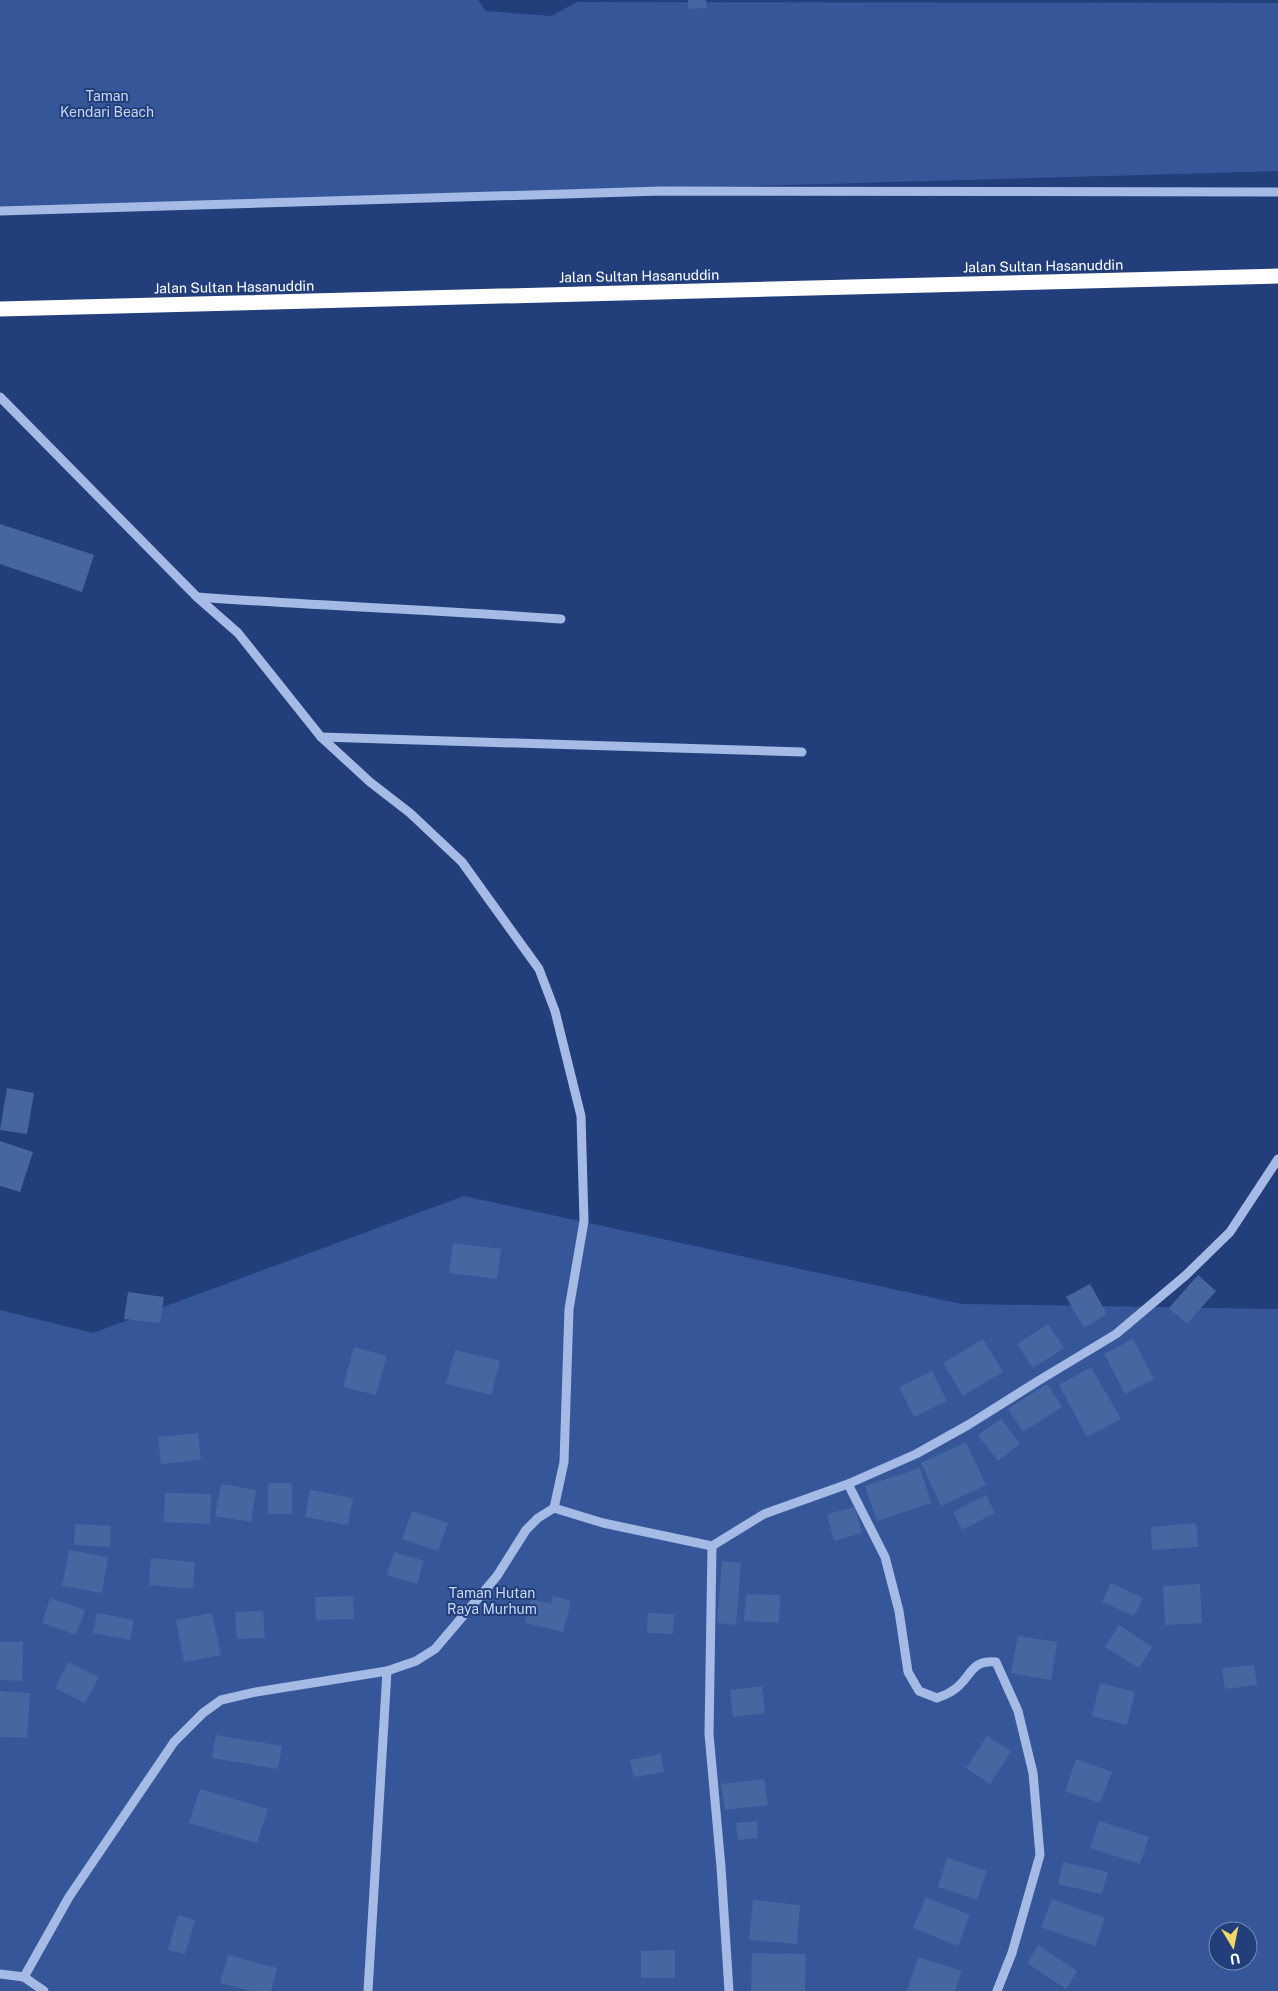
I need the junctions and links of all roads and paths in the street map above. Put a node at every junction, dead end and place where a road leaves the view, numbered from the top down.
1 (1278, 192) edge
2 (0, 212) edge
3 (1278, 276) edge
4 (0, 309) edge
5 (0, 397) edge
6 (197, 597) junction
7 (561, 619) dead end
8 (322, 737) junction
9 (802, 752) dead end
10 (1278, 1159) edge
11 (848, 1484) junction
12 (554, 1508) junction
13 (712, 1546) junction
14 (387, 1672) junction
15 (0, 1974) edge
16 (24, 1977) junction
17 (44, 1991) edge
18 (368, 1991) edge
19 (729, 1991) edge
20 (997, 1991) edge

1 - 2 street
3 - 4 highway, Jalan Sultan Hasanuddin
5 - 6 street
6 - 7 street
6 - 8 street
8 - 9 street
8 - 12 street
10 - 11 street
11 - 13 street
11 - 20 street
12 - 13 street
12 - 14 street
13 - 19 street
14 - 16 street
14 - 18 street
15 - 16 street
16 - 17 street

